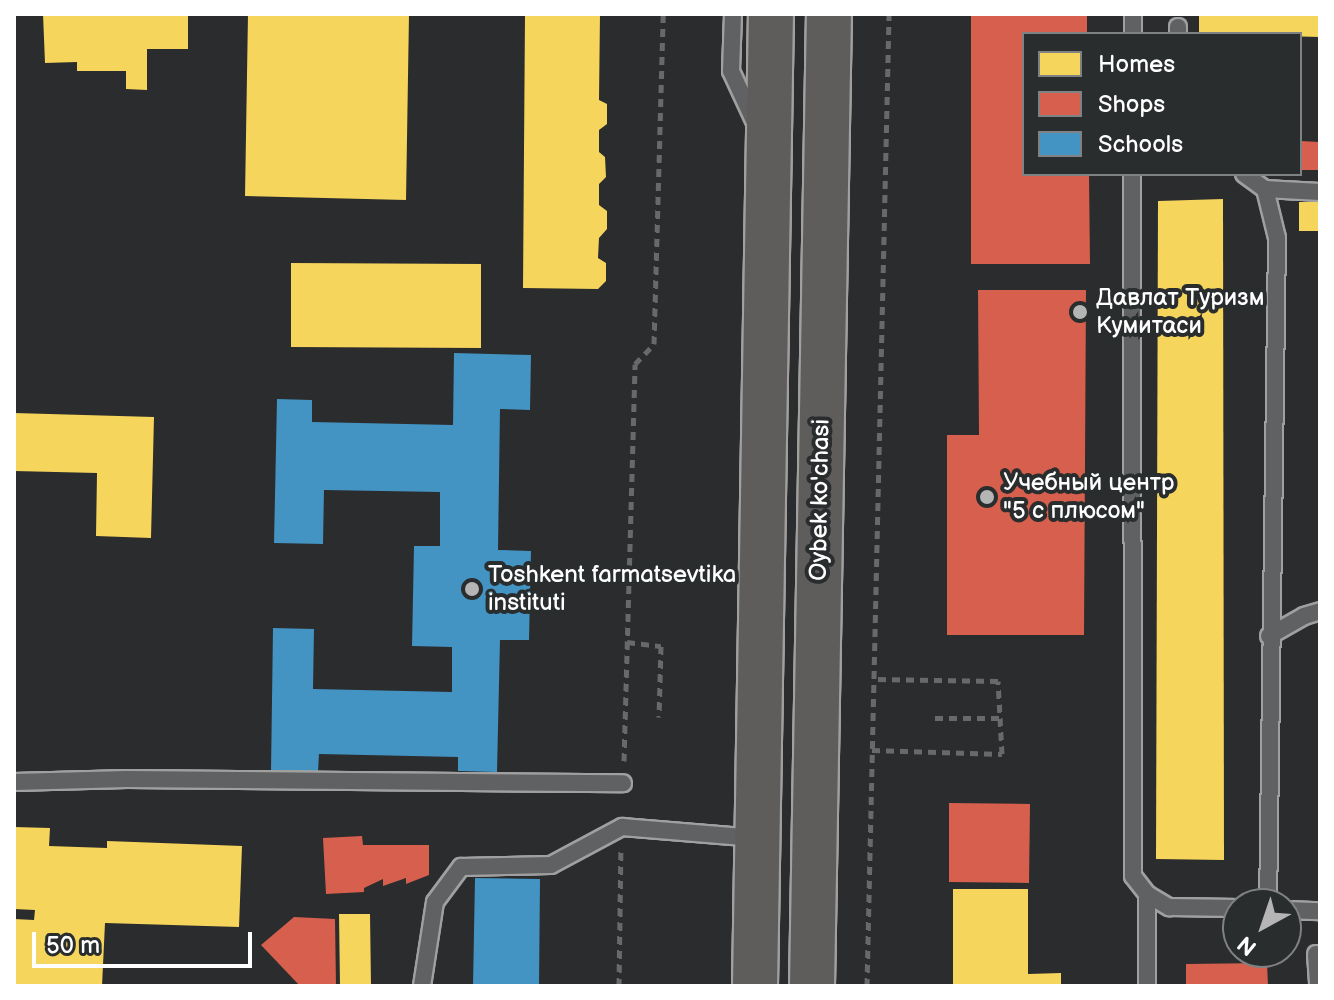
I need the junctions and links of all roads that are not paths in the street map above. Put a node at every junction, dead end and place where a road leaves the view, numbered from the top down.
1 (733, 14) edge
2 (771, 14) edge
3 (829, 14) edge
4 (769, 153) junction
5 (1132, 176) edge
6 (1247, 176) edge
7 (1265, 189) junction
8 (1320, 192) edge
9 (1320, 611) edge
10 (1269, 636) junction
11 (14, 782) edge
12 (623, 783) road end
13 (757, 838) junction
14 (1268, 888) edge
15 (1147, 894) junction
16 (1222, 908) edge
17 (1316, 954) dead end
18 (422, 986) edge
19 (755, 986) edge
20 (812, 986) edge
21 (1147, 986) edge
22 (1318, 986) edge

1 - 4 lane
2 - 4 main road
3 - 20 main road, Oybek ko'chasi
4 - 13 main road
5 - 15 lane
6 - 7 lane
7 - 8 lane
7 - 10 lane
9 - 10 lane
10 - 14 lane
11 - 12 lane
13 - 18 lane
13 - 19 main road
15 - 16 lane
15 - 21 lane
17 - 22 lane

